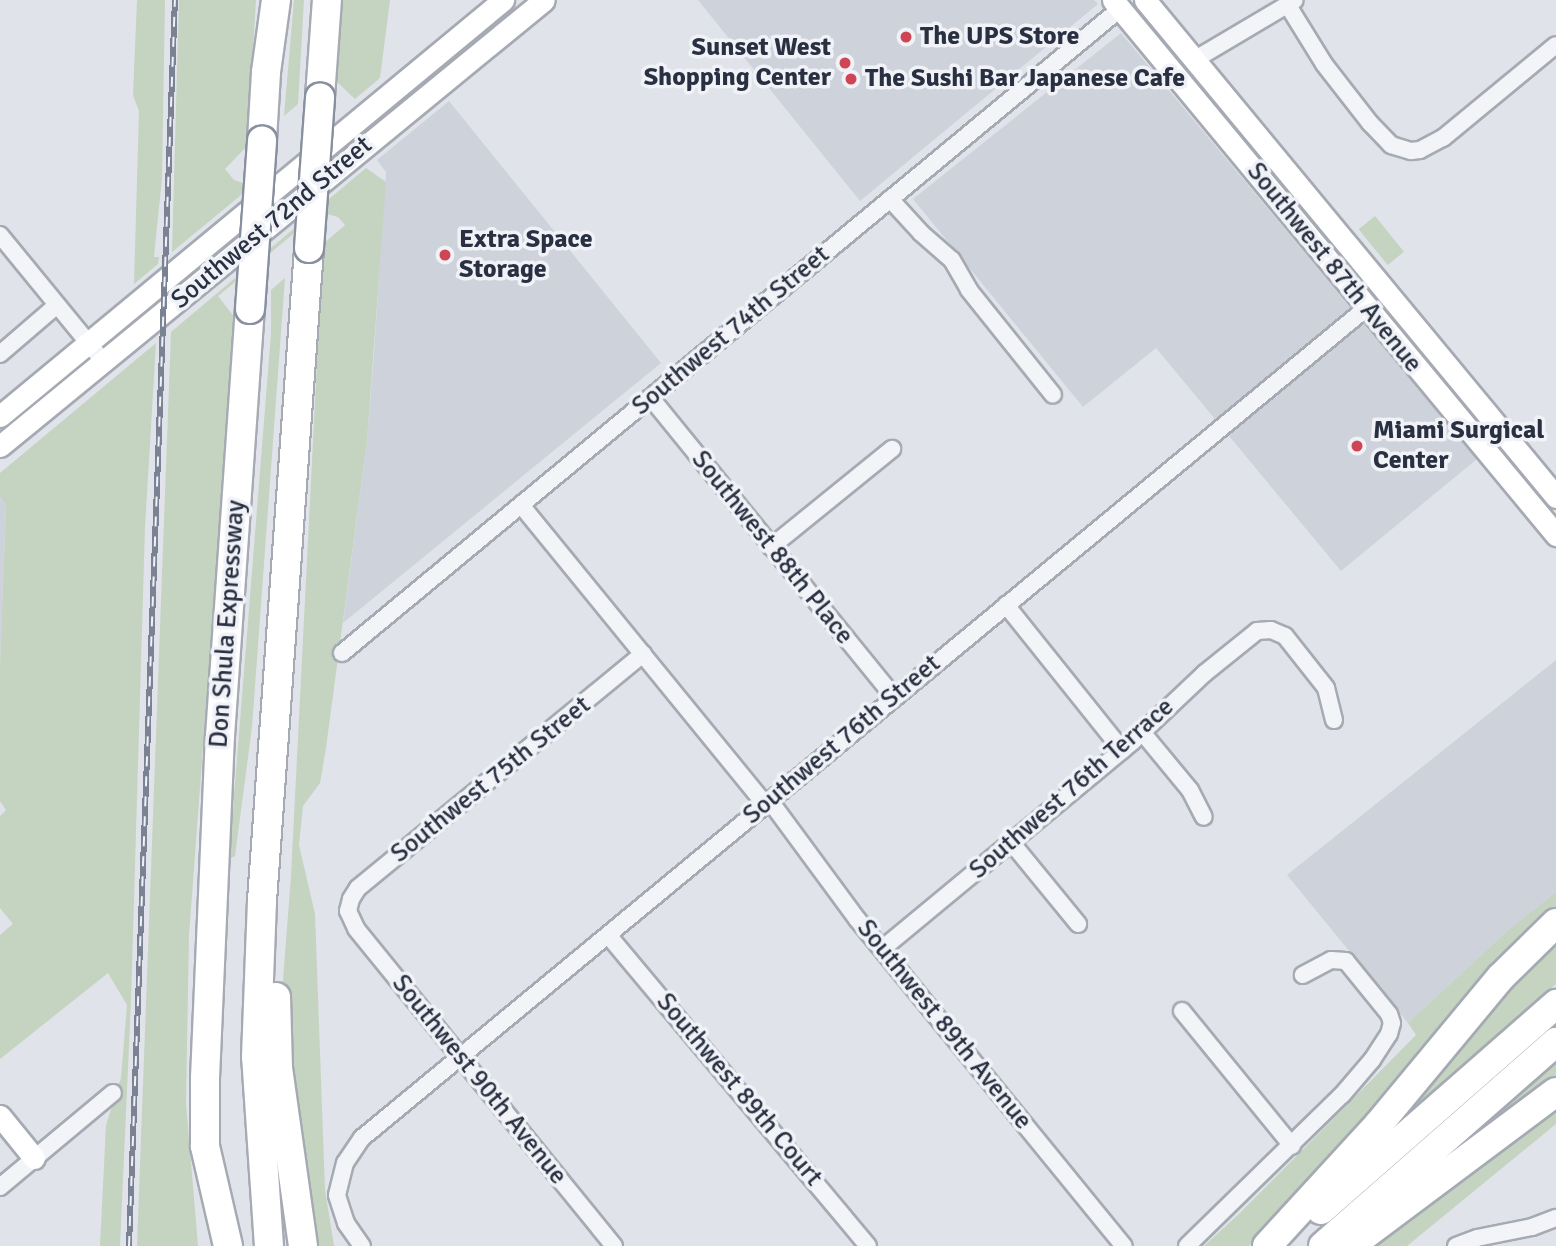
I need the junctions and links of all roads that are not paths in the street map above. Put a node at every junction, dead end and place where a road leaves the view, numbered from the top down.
1 (276, 0) edge
2 (327, 0) edge
3 (503, 0) edge
4 (544, 0) edge
5 (1145, 0) edge
6 (1291, 2) edge
7 (1117, 4) edge
8 (1556, 45) edge
9 (1194, 60) junction
10 (430, 61) junction
11 (445, 82) junction
12 (1181, 82) junction
13 (1262, 182) junction
14 (1298, 187) junction
15 (890, 199) junction
16 (0, 235) edge
17 (1385, 292) junction
18 (57, 305) junction
19 (1365, 309) junction
20 (88, 344) junction
21 (0, 354) edge
22 (104, 362) junction
23 (1053, 395) dead end
24 (651, 398) junction
25 (3, 408) edge
26 (1508, 438) junction
27 (0, 446) edge
28 (892, 449) dead end
29 (1488, 453) junction
30 (1556, 496) edge
31 (521, 505) junction
32 (1556, 535) edge
33 (771, 547) junction
34 (1006, 605) junction
35 (342, 653) dead end
36 (643, 654) junction
37 (894, 697) junction
38 (275, 706) junction
39 (1334, 720) dead end
40 (1142, 732) junction
41 (1122, 750) junction
42 (767, 803) junction
43 (1204, 817) dead end
44 (1011, 842) junction
45 (348, 911) joint
46 (1556, 923) edge
47 (1078, 924) dead end
48 (608, 935) junction
49 (882, 949) junction
50 (1303, 975) dead end
51 (1556, 1004) edge
52 (1182, 1012) dead end
53 (1556, 1042) edge
54 (460, 1056) junction
55 (1556, 1092) edge
56 (113, 1093) dead end
57 (0, 1116) edge
58 (205, 1146) junction
59 (1292, 1146) junction
60 (34, 1158) junction
61 (0, 1187) edge
62 (1556, 1218) edge
63 (1506, 1239) edge
64 (210, 1246) edge
65 (228, 1246) edge
66 (269, 1246) edge
67 (303, 1246) edge
68 (362, 1246) edge
69 (614, 1246) edge
70 (868, 1246) edge
71 (1124, 1246) edge
72 (1187, 1246) edge
73 (1267, 1246) edge
74 (1280, 1246) edge
75 (1323, 1246) edge
76 (1350, 1246) edge
77 (1456, 1246) edge

1 - 58 highway, Don Shula Expressway, bridge
2 - 38 highway, Don Shula Expressway, bridge
3 - 10 main road, Southwest 72nd Street
4 - 11 main road, Southwest 72nd Street
5 - 9 main road, Southwest 87th Avenue
6 - 8 street
6 - 9 street
7 - 12 main road, Southwest 87th Avenue
7 - 15 street, Southwest 74th Street
9 - 12 main road
9 - 14 main road, Southwest 87th Avenue
10 - 11 main road
10 - 20 main road, Southwest 72nd Street
11 - 22 main road, Southwest 72nd Street
12 - 13 main road, Southwest 87th Avenue
13 - 14 main road
13 - 19 main road, Southwest 87th Avenue
14 - 17 main road, Southwest 87th Avenue
15 - 23 street
15 - 24 street, Southwest 74th Street
16 - 18 street
17 - 19 main road
17 - 26 main road, Southwest 87th Avenue
18 - 20 street
18 - 21 street
19 - 29 main road, Southwest 87th Avenue
19 - 34 street, Southwest 76th Street
20 - 22 street
20 - 25 main road, Southwest 72nd Street
22 - 27 main road, Southwest 72nd Street
24 - 31 street, Southwest 74th Street
24 - 33 street, Southwest 88th Place
26 - 29 main road
26 - 30 main road, Southwest 87th Avenue
28 - 33 street
29 - 32 main road, Southwest 87th Avenue
31 - 35 street, Southwest 74th Street
31 - 36 street, Southwest 89th Avenue
33 - 37 street, Southwest 88th Place
34 - 37 street, Southwest 76th Street
34 - 41 street
36 - 42 street, Southwest 89th Avenue
36 - 45 street, Southwest 75th Street
37 - 42 street, Southwest 76th Street
38 - 66 highway, Don Shula Expressway
38 - 67 highway
39 - 40 street, Southwest 76th Terrace
40 - 41 street, Southwest 76th Terrace
40 - 43 street
41 - 44 street, Southwest 76th Terrace
42 - 48 street, Southwest 76th Street
42 - 49 street, Southwest 89th Avenue
44 - 47 street
44 - 49 street, Southwest 76th Terrace
45 - 54 street, Southwest 90th Avenue
46 - 73 highway
48 - 54 street, Southwest 76th Street
48 - 70 street, Southwest 89th Court
49 - 71 street, Southwest 89th Avenue
50 - 59 street
51 - 74 highway
52 - 59 street
53 - 75 highway
54 - 68 street, Southwest 76th Street
54 - 69 street, Southwest 90th Avenue
55 - 76 highway
56 - 60 street
57 - 60 main road
58 - 64 highway
58 - 65 highway, Don Shula Expressway
59 - 72 street
60 - 61 street
62 - 63 street
63 - 77 street

